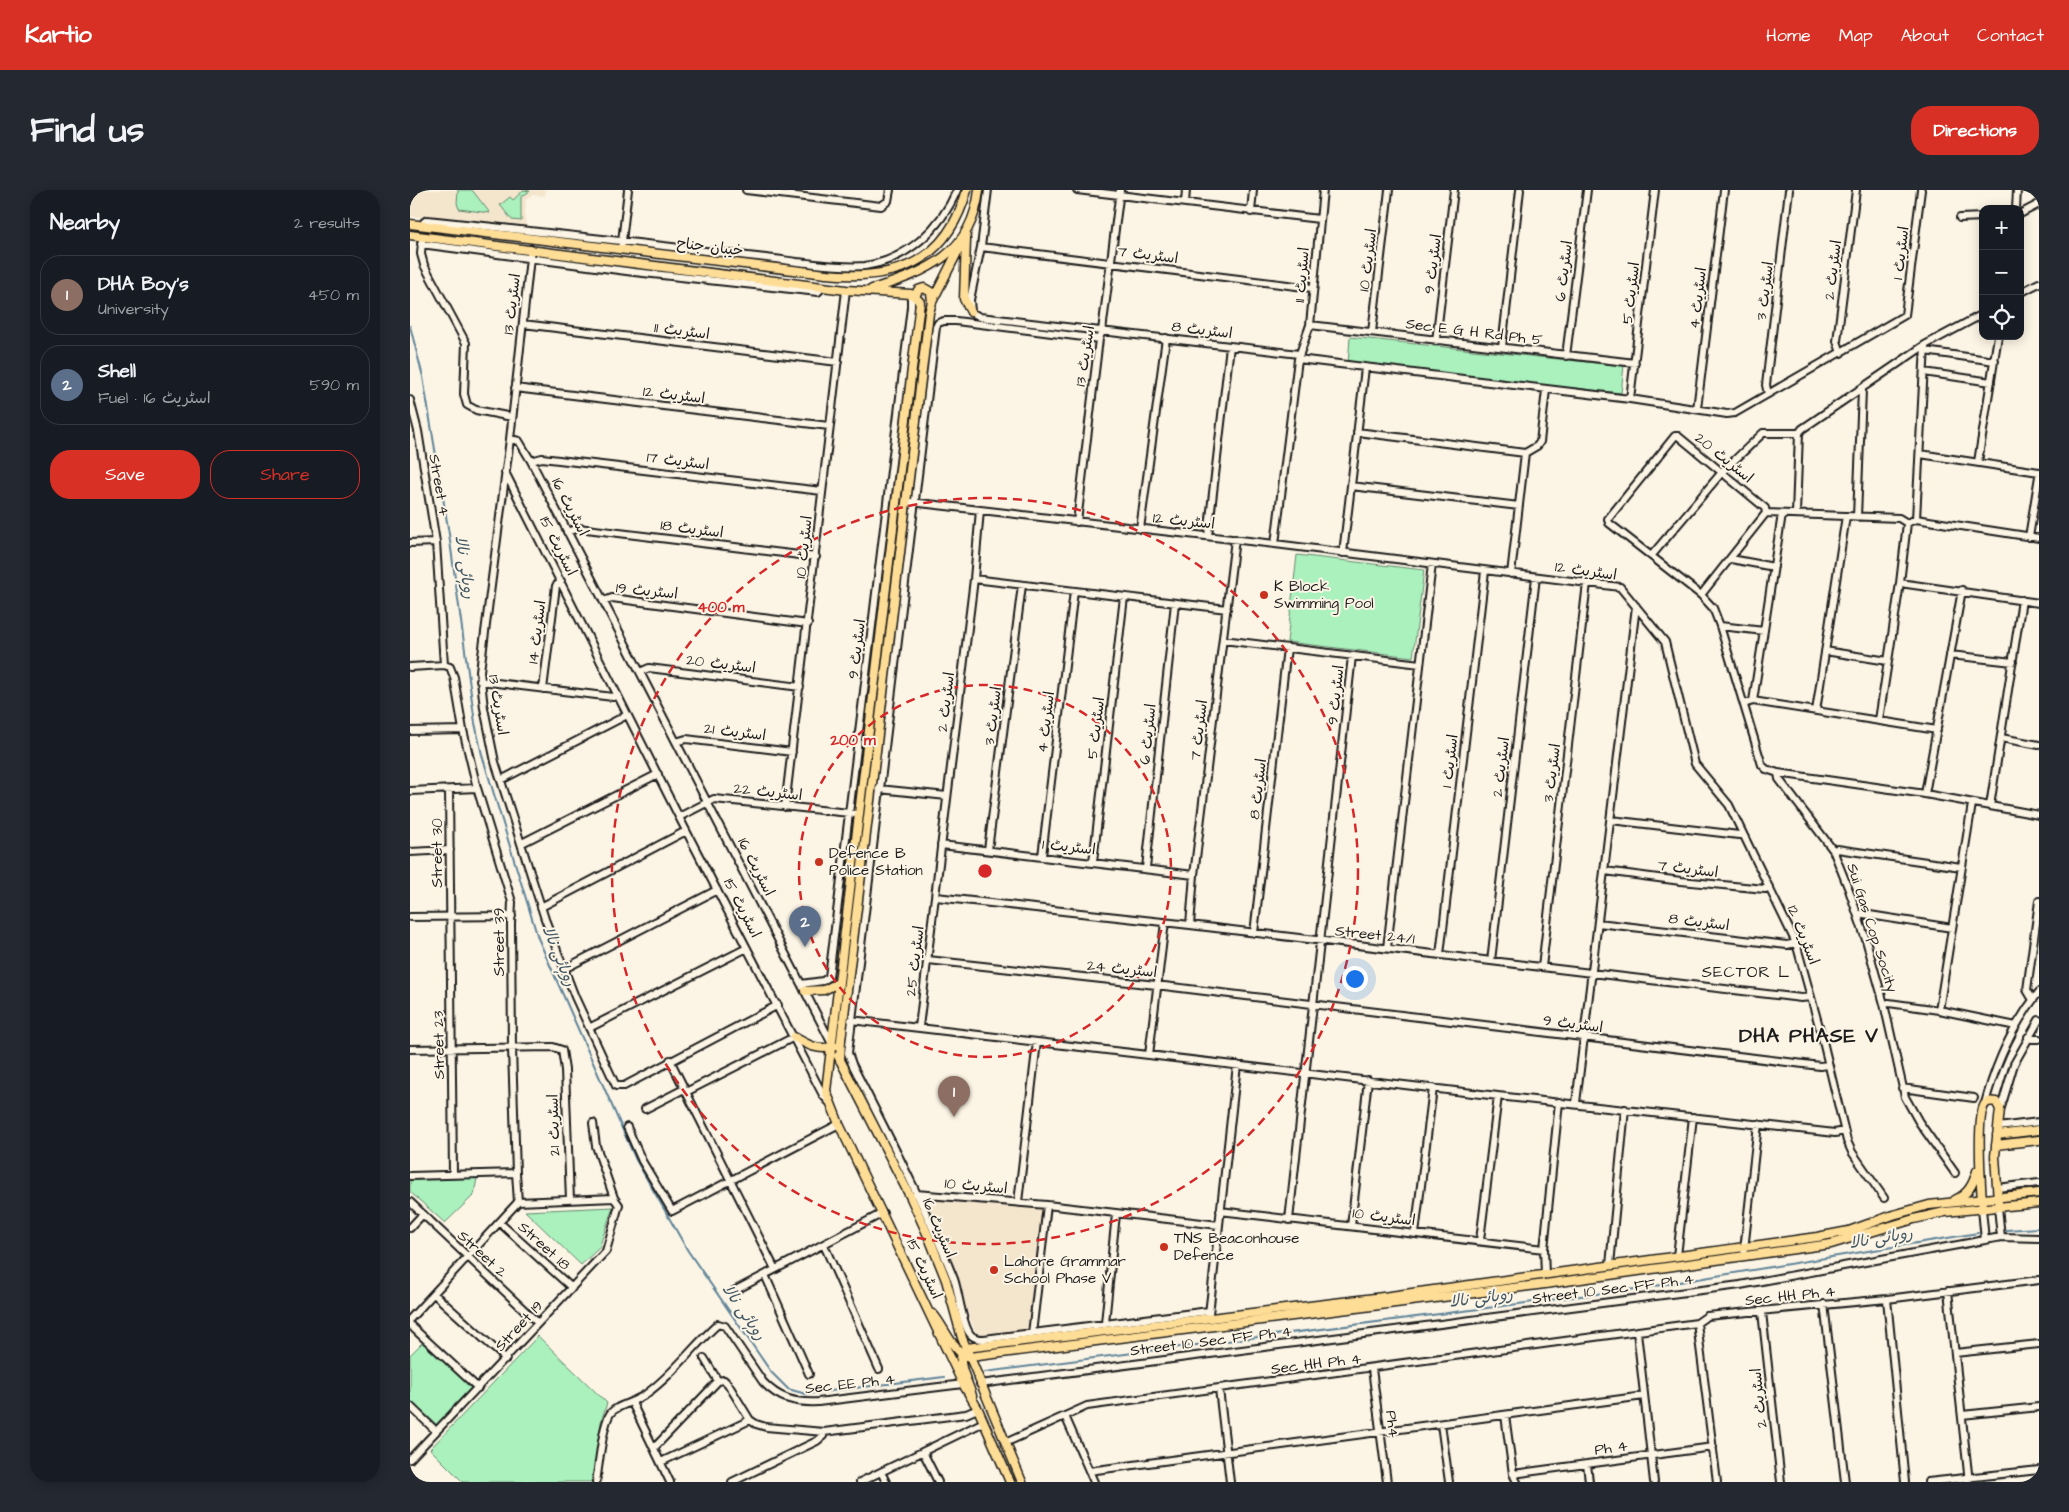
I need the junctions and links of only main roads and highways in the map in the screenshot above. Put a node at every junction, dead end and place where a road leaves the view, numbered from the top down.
1 (967, 190) edge
2 (979, 190) edge
3 (410, 224) edge
4 (966, 234) junction
5 (410, 235) edge
6 (867, 291) junction
7 (913, 295) junction
8 (932, 302) junction
9 (971, 312) road end
10 (838, 984) junction
11 (803, 987) road end
12 (794, 1037) road end
13 (841, 1040) junction
14 (831, 1046) junction
15 (829, 1058) junction
16 (839, 1058) junction
17 (2039, 1130) edge
18 (1998, 1131) junction
19 (2039, 1140) edge
20 (1996, 1145) junction
21 (1980, 1161) junction
22 (2039, 1193) edge
23 (1997, 1197) junction
24 (1982, 1198) junction
25 (1950, 1202) junction
26 (2039, 1203) edge
27 (1998, 1207) junction
28 (1982, 1209) junction
29 (927, 1306) junction
30 (964, 1351) junction
31 (970, 1357) junction
32 (973, 1399) junction
33 (1010, 1482) edge
34 (1022, 1482) edge

1 - 3 main road, خیبان جناح
2 - 4 main road, خیبان جناح
4 - 6 main road, خیبان جناح
4 - 8 main road
4 - 9 main road
5 - 6 main road, خیبان جناح
6 - 7 main road, خیبان جناح
7 - 8 main road, خیبان جناح
7 - 10 main road
8 - 13 main road
10 - 11 main road
10 - 14 main road
12 - 14 main road
13 - 14 main road
13 - 16 main road
14 - 15 main road
14 - 16 main road, اسٹریٹ 16
15 - 16 main road
15 - 29 main road, اسٹریٹ 15
16 - 30 main road, اسٹریٹ 16
17 - 18 main road
18 - 20 main road
18 - 21 main road
19 - 20 main road
20 - 23 main road
21 - 24 main road
21 - 25 main road
22 - 23 main road
23 - 24 main road
23 - 27 main road
24 - 25 main road
24 - 28 main road
25 - 30 main road
26 - 27 main road
27 - 28 main road
28 - 31 main road
29 - 30 main road
29 - 32 main road, اسٹریٹ 15
30 - 31 main road
30 - 32 main road
31 - 34 main road
32 - 33 main road

